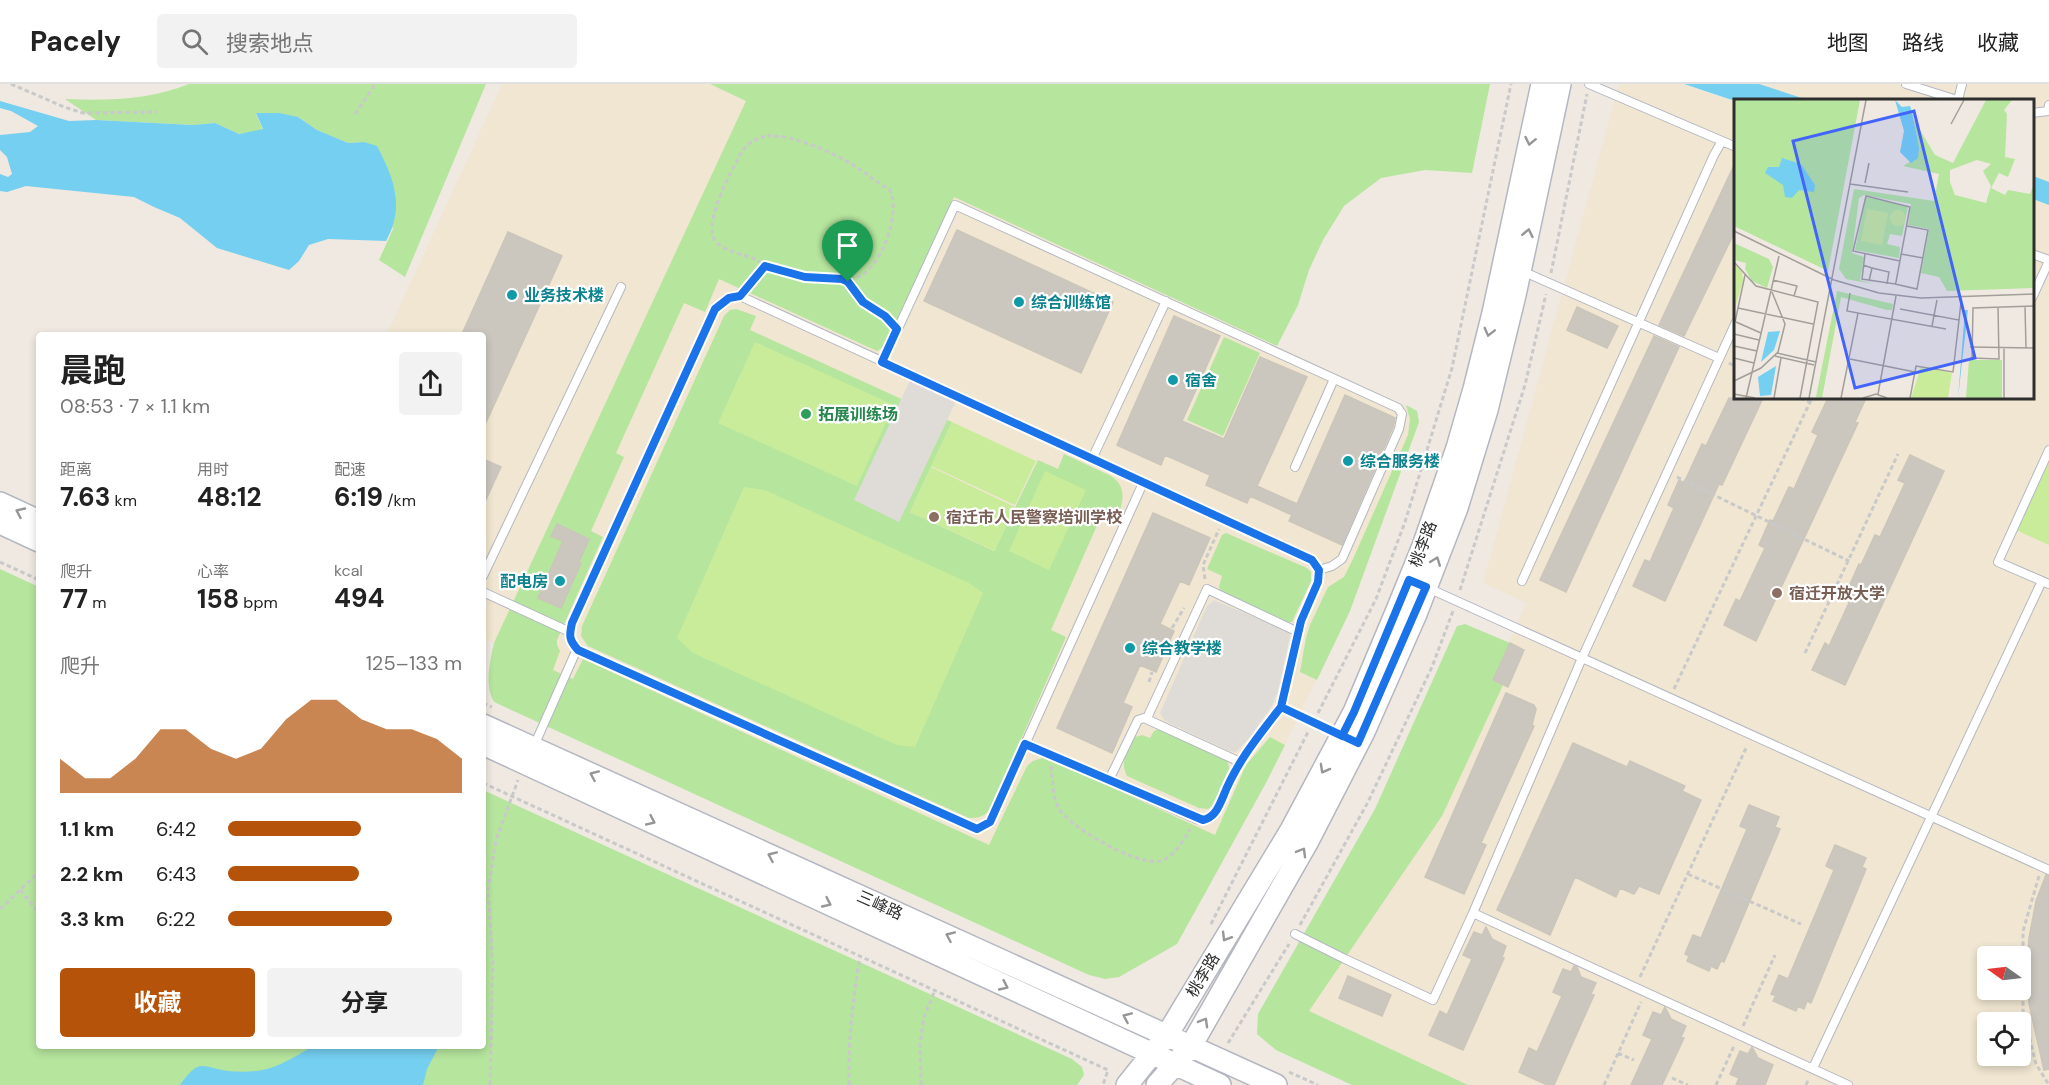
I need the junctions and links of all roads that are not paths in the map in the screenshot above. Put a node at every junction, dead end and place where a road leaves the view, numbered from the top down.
1 (1542, 84) edge
2 (1560, 84) edge
3 (1589, 84) edge
4 (1906, 84) edge
5 (1962, 84) edge
6 (1955, 99) edge
7 (1958, 99) edge
8 (2049, 105) edge
9 (2034, 113) edge
10 (1722, 141) junction
11 (1734, 146) edge
12 (2034, 256) edge
13 (2049, 261) edge
14 (1520, 270) junction
15 (621, 286) dead end
16 (2034, 294) edge
17 (1166, 301) junction
18 (1638, 323) junction
19 (1734, 326) edge
20 (1719, 358) junction
21 (882, 362) junction
22 (1334, 379) junction
23 (2049, 450) edge
24 (1092, 459) junction
25 (1295, 467) dead end
26 (1143, 483) junction
27 (0, 503) edge
28 (36, 520) edge
29 (0, 523) edge
30 (36, 540) edge
31 (486, 570) edge
32 (1319, 570) junction
33 (1522, 581) dead end
34 (2045, 582) edge
35 (1418, 584) junction
36 (486, 593) edge
37 (570, 632) junction
38 (1298, 632) junction
39 (577, 649) junction
40 (1582, 658) junction
41 (1281, 707) junction
42 (1147, 718) junction
43 (486, 727) edge
44 (1350, 740) junction
45 (1025, 744) junction
46 (486, 745) edge
47 (530, 756) junction
48 (1240, 762) junction
49 (1109, 780) junction
50 (1931, 817) junction
51 (2045, 868) edge
52 (1473, 913) junction
53 (1295, 934) dead end
54 (1167, 1035) junction
55 (1191, 1046) junction
56 (1152, 1054) junction
57 (1174, 1064) junction
58 (1813, 1068) junction
59 (1127, 1085) edge
60 (1157, 1085) edge
61 (1220, 1085) edge
62 (1276, 1085) edge
63 (1848, 1085) edge

1 -> 35 main road, 桃李路
14 -> 2 main road, 桃李路
3 - 10 lane
4 - 6 lane
5 - 7 lane
8 - 9 lane
10 - 11 lane
10 - 18 lane
12 - 13 lane
13 - 16 lane
14 - 18 lane
35 -> 14 main road, 桃李路
15 - 31 lane
17 - 21 lane
17 - 22 lane
17 - 24 lane
18 - 20 lane
18 - 33 lane
19 - 20 lane
20 - 40 lane
21 - 24 lane
21 - 37 lane
22 - 25 lane
22 - 32 lane
23 - 34 lane
24 - 26 lane
26 - 32 lane
26 - 45 lane
28 -> 27 main road
29 - 30 main road
32 - 38 lane
34 - 50 lane
35 - 40 lane
35 - 44 main road, 桃李路
36 - 37 lane
37 - 39 lane
38 - 41 lane
38 - 42 lane
39 - 45 lane
39 - 47 lane
40 - 50 lane
40 - 52 lane
41 - 44 lane
41 - 48 lane
42 - 48 lane
42 - 49 lane
43 - 47 main road, 三峰路
44 -> 54 main road, 桃李路
55 -> 44 main road, 桃李路
45 - 49 lane
46 - 47 main road, 三峰路
54 -> 47 main road, 三峰路
47 -> 56 main road, 三峰路
48 - 49 lane
50 - 51 lane
50 - 58 lane
52 - 53 lane
52 - 58 lane
54 - 55 main road, 三峰路
54 - 56 main road, 桃李路
55 - 57 main road, 桃李路
55 - 62 main road, 三峰路
56 - 57 main road, 三峰路
56 - 59 main road, 桃李路
57 - 60 main road, 桃李路
57 - 61 main road, 三峰路
58 - 63 lane

